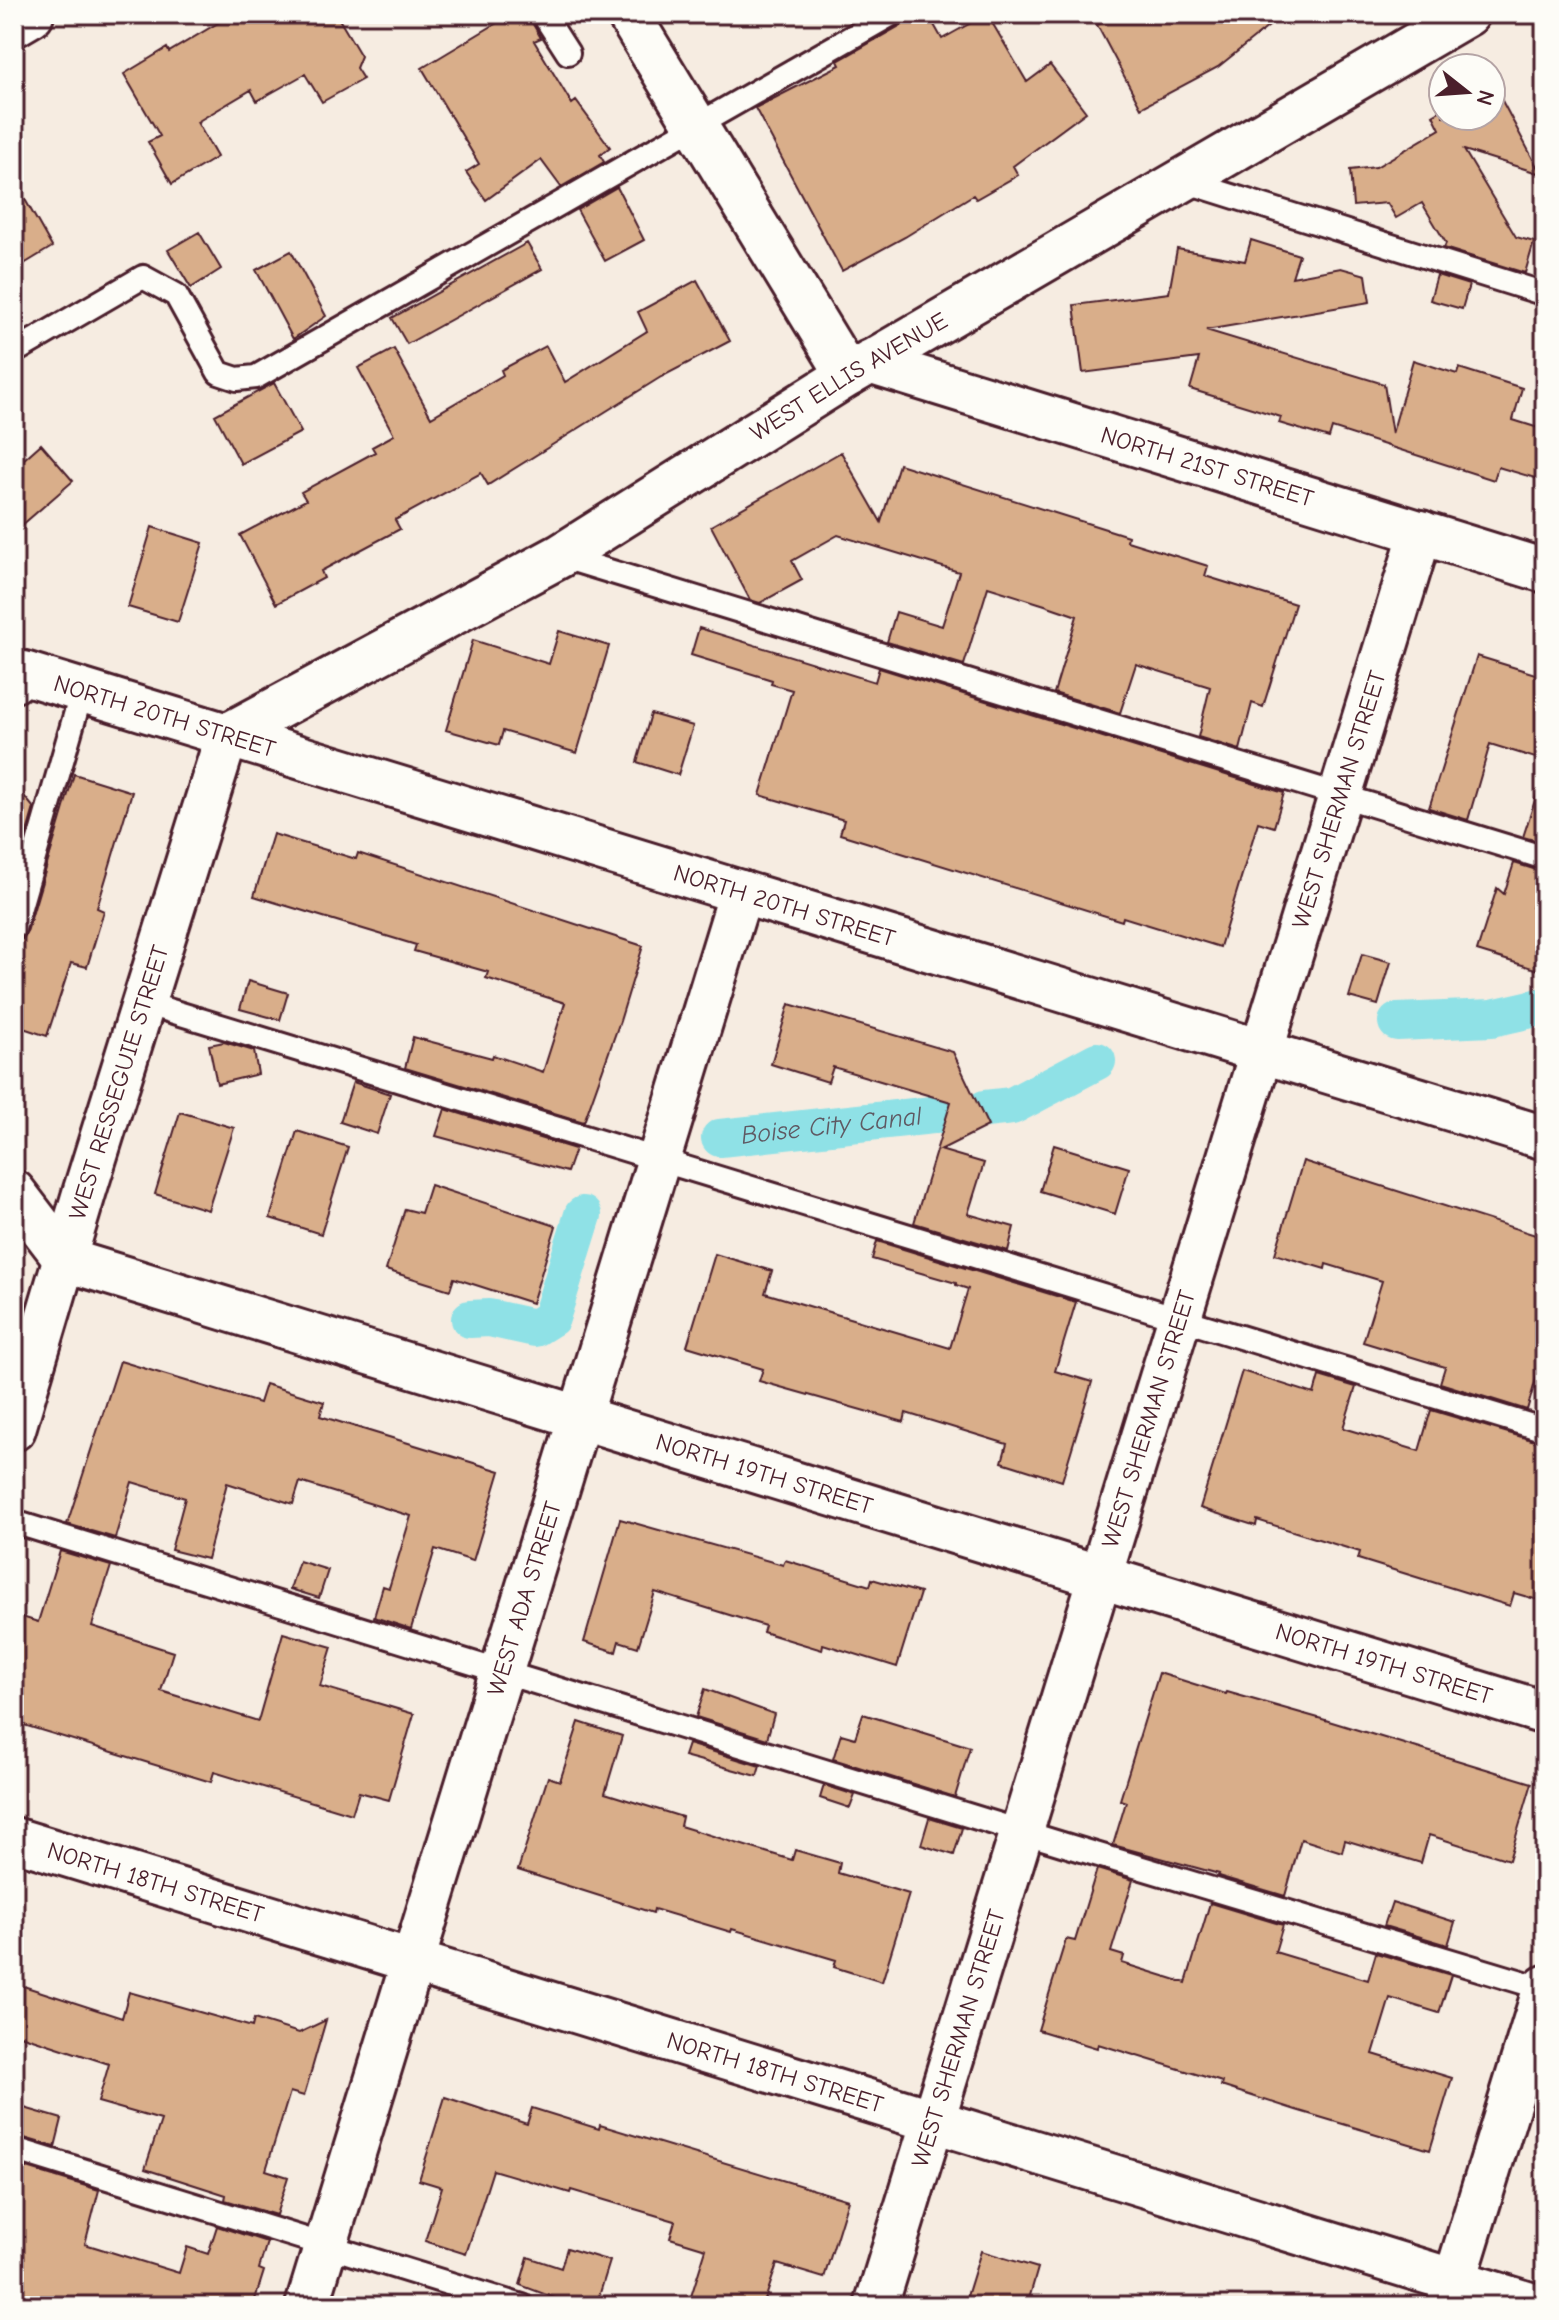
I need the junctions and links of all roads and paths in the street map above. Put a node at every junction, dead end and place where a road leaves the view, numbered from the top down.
1 (31, 14) edge
2 (543, 14) edge
3 (628, 14) edge
4 (892, 14) edge
5 (1468, 14) edge
6 (14, 24) edge
7 (568, 53) dead end
8 (696, 126) junction
9 (1184, 181) junction
10 (1545, 294) edge
11 (14, 352) edge
12 (858, 368) junction
13 (1421, 532) junction
14 (560, 556) junction
15 (1545, 571) edge
16 (19, 677) edge
17 (82, 691) junction
18 (227, 735) junction
19 (1340, 795) junction
20 (1545, 858) edge
21 (741, 892) junction
22 (14, 928) edge
23 (145, 1003) junction
24 (1261, 1051) junction
25 (1545, 1138) edge
26 (659, 1160) junction
27 (14, 1192) edge
28 (66, 1260) junction
29 (1178, 1319) junction
30 (579, 1418) junction
31 (14, 1429) edge
32 (1545, 1430) edge
33 (14, 1522) edge
34 (1099, 1577) junction
35 (501, 1672) junction
36 (1545, 1713) edge
37 (1021, 1831) junction
38 (14, 1839) edge
39 (413, 1962) junction
40 (1545, 1988) edge
41 (932, 2121) junction
42 (14, 2149) edge
43 (326, 2244) junction
44 (1451, 2293) edge
45 (307, 2306) edge
46 (522, 2306) edge
47 (876, 2306) edge
48 (1537, 2306) edge

1 - 6 main road
2 - 7 lane
3 - 8 street
4 - 8 lane
5 - 9 street, WEST ELLIS AVENUE
8 - 11 lane
8 - 12 street
9 - 10 lane
9 - 12 street, WEST ELLIS AVENUE
12 - 13 street, NORTH 21ST STREET
12 - 14 street, WEST ELLIS AVENUE
13 - 15 street, NORTH 21ST STREET
13 - 19 street, WEST SHERMAN STREET
14 - 18 street, WEST ELLIS AVENUE
14 - 19 lane
16 - 17 street, NORTH 20TH STREET
17 - 18 street, NORTH 20TH STREET
17 - 22 lane
18 - 21 street, NORTH 20TH STREET
18 - 23 street, WEST RESSEGUIE STREET
19 - 20 lane
19 - 24 street, WEST SHERMAN STREET
21 - 24 street, NORTH 20TH STREET
21 - 26 street, WEST ADA STREET
23 - 26 lane
23 - 28 street, WEST RESSEGUIE STREET
24 - 25 street, NORTH 20TH STREET
24 - 29 street, WEST SHERMAN STREET
26 - 29 lane
26 - 30 street, WEST ADA STREET
27 - 28 street
28 - 30 street, NORTH 19TH STREET
28 - 31 street, WEST RESSEGUIE STREET
29 - 32 lane
29 - 34 street, WEST SHERMAN STREET
30 - 34 street, NORTH 19TH STREET
30 - 35 street, WEST ADA STREET
33 - 35 lane
34 - 36 street, NORTH 19TH STREET
34 - 37 street, WEST SHERMAN STREET
35 - 37 lane
35 - 39 street, WEST ADA STREET
37 - 40 lane
37 - 41 street, WEST SHERMAN STREET
38 - 39 street, NORTH 18TH STREET
39 - 41 street, NORTH 18TH STREET
39 - 43 street, WEST ADA STREET
40 - 44 street
41 - 44 street, NORTH 18TH STREET
41 - 47 street, WEST SHERMAN STREET
42 - 43 lane
43 - 45 street, WEST ADA STREET
43 - 46 lane
44 - 48 street, NORTH 18TH STREET

